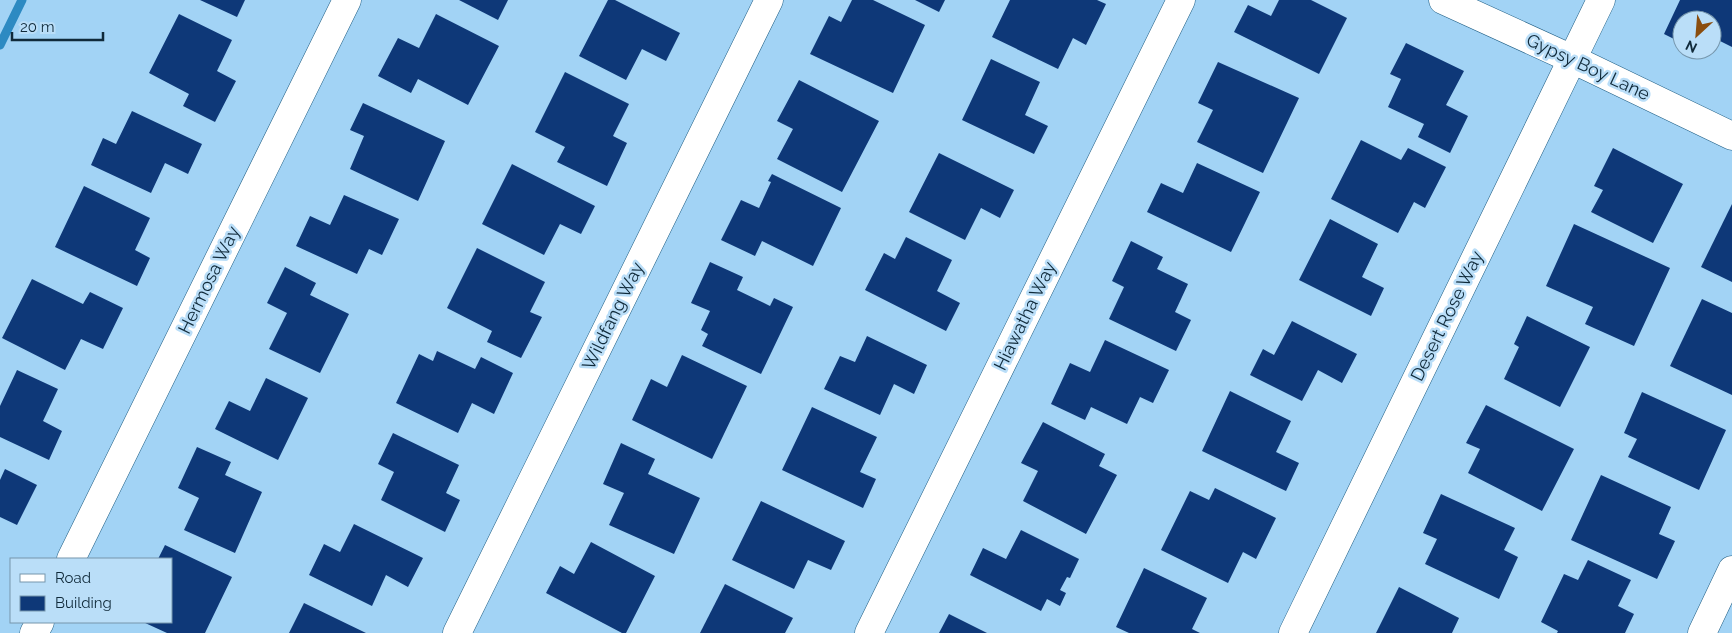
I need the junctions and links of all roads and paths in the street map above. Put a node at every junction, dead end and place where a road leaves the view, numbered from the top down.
1 (347, 0) edge
2 (769, 0) edge
3 (1181, 0) edge
4 (1443, 0) edge
5 (1601, 0) edge
6 (1572, 59) junction
7 (1732, 136) edge
8 (71, 558) edge
9 (1732, 570) edge
10 (457, 633) edge
11 (869, 633) edge
12 (1293, 633) edge
13 (1702, 633) edge

1 - 8 street, Hermosa Way
2 - 10 street, Wildfang Way
3 - 11 street, Hiawatha Way
4 - 6 street, Gypsy Boy Lane
5 - 6 street, Desert Rose Way
6 - 7 street, Gypsy Boy Lane
6 - 12 street, Desert Rose Way
9 - 13 street

